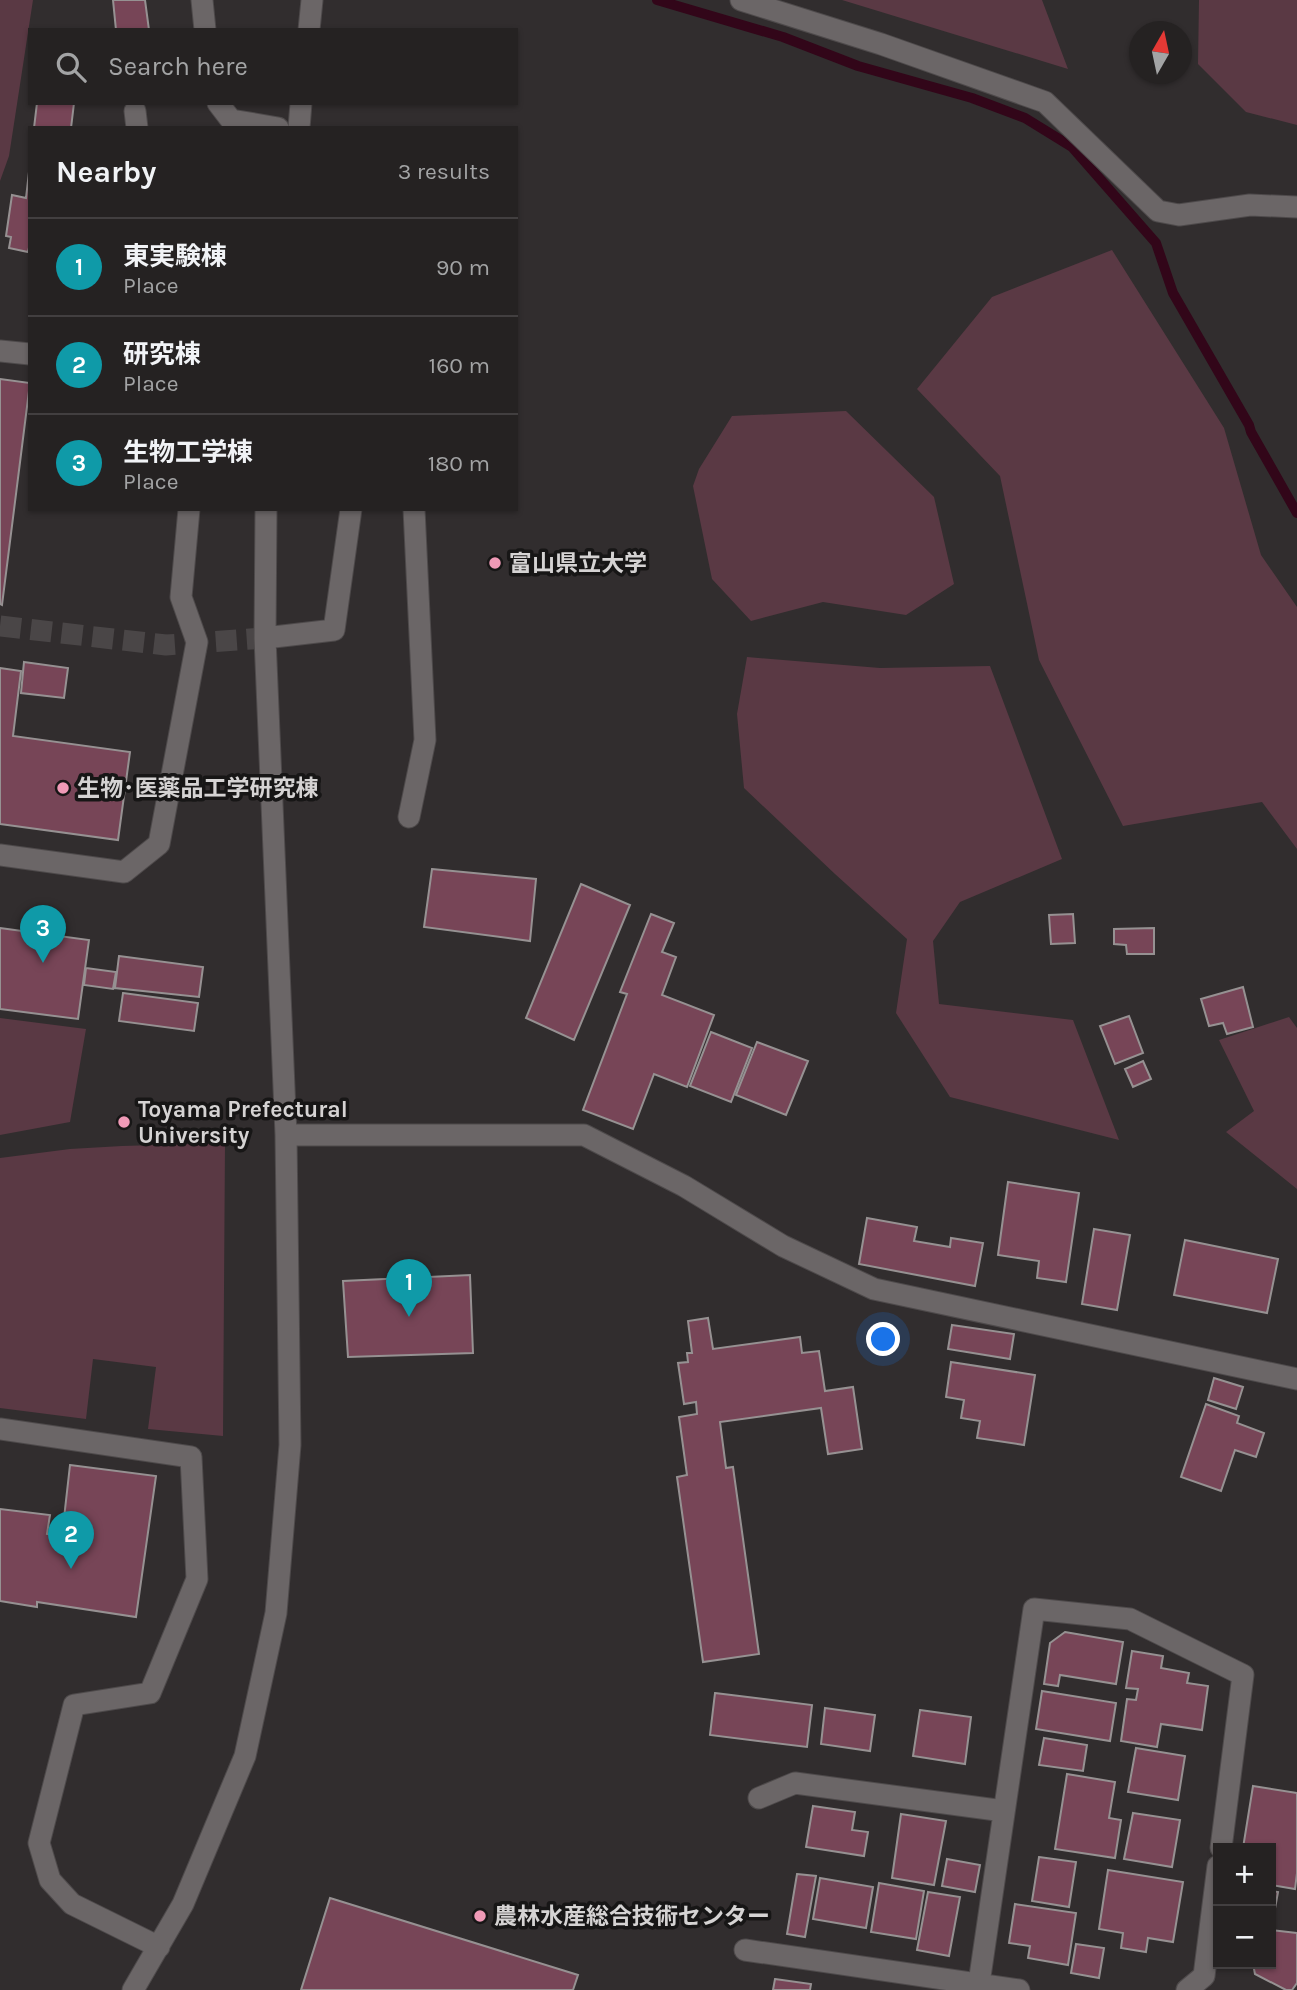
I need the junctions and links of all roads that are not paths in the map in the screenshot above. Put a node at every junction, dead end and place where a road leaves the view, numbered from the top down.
1 (202, 0) edge
2 (312, 0) edge
3 (741, 0) edge
4 (205, 28) edge
5 (309, 28) edge
6 (301, 105) edge
7 (224, 117) edge
8 (268, 126) edge
9 (299, 126) edge
10 (1297, 207) edge
11 (0, 351) edge
12 (28, 354) edge
13 (189, 511) edge
14 (266, 511) edge
15 (351, 511) edge
16 (414, 511) edge
17 (265, 638) junction
18 (409, 817) dead end
19 (0, 855) edge
20 (286, 1135) junction
21 (1297, 1379) edge
22 (0, 1429) edge
23 (760, 1798) dead end
24 (1004, 1811) junction
25 (1221, 1843) edge
26 (1213, 1905) edge
27 (159, 1947) junction
28 (745, 1950) dead end
29 (978, 1987) edge
30 (133, 1990) edge
31 (1019, 1990) edge
32 (1187, 1990) edge

1 - 4 street
2 - 5 street
3 - 10 street
6 - 9 street
7 - 8 street
11 - 12 street
13 - 19 street
14 - 17 street
15 - 17 street
16 - 18 street
17 - 20 street
20 - 21 street
20 - 27 street
22 - 27 street
23 - 24 street
24 - 25 street
24 - 29 street
26 - 32 street
27 - 30 street
28 - 29 street
29 - 31 street

